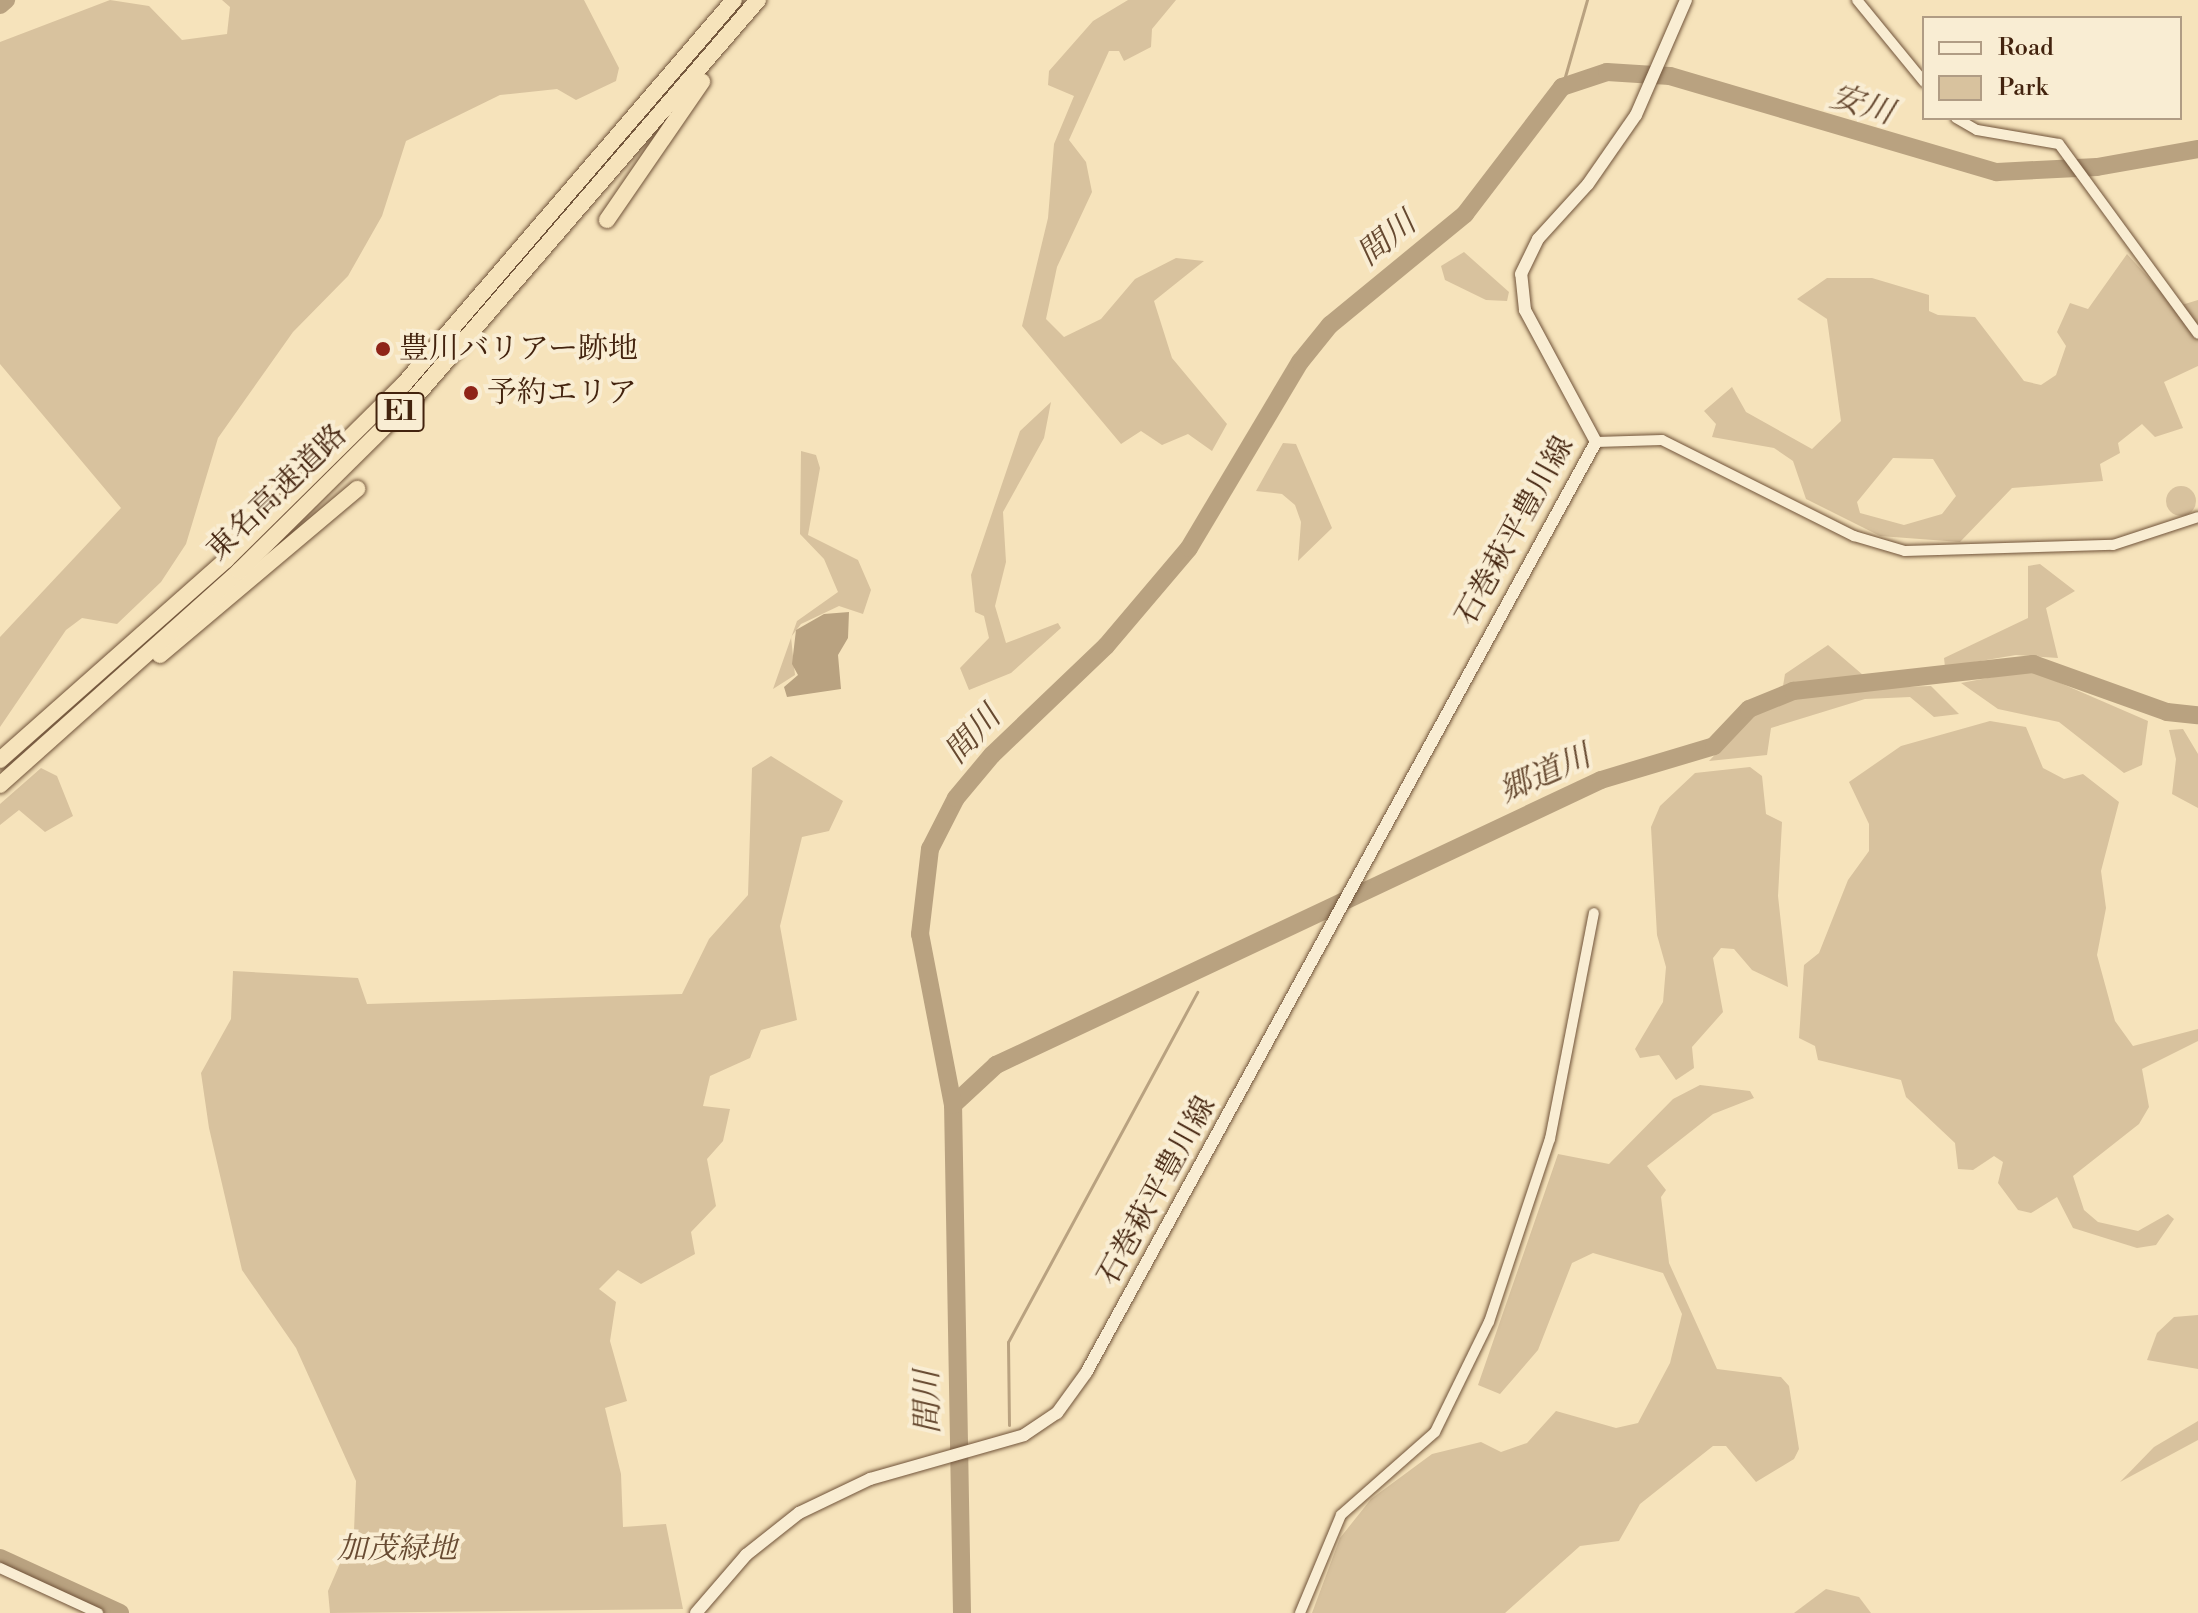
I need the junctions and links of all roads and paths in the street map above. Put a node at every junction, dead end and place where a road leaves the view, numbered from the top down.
1 (734, 0) edge
2 (758, 0) edge
3 (1686, 0) edge
4 (1857, 0) edge
5 (737, 26) junction
6 (1922, 80) edge
7 (1960, 120) edge
8 (607, 220) dead end
9 (2198, 334) edge
10 (1596, 442) junction
11 (357, 489) dead end
12 (2198, 517) edge
13 (112, 687) junction
14 (0, 760) edge
15 (0, 785) edge
16 (1594, 913) dead end
17 (0, 1568) edge
18 (98, 1613) edge
19 (696, 1613) edge
20 (1300, 1613) edge

1 - 14 highway, 東名高速道路 / E1
2 - 5 highway, 東名高速道路 / E1
3 - 10 main road, 石巻萩平豊川線
4 - 6 street
5 - 8 highway
5 - 13 highway, 東名高速道路 / E1
7 - 9 street
10 - 12 street
10 - 19 main road, 石巻萩平豊川線
11 - 13 highway
13 - 15 highway, 東名高速道路 / E1
16 - 20 street
17 - 18 street

